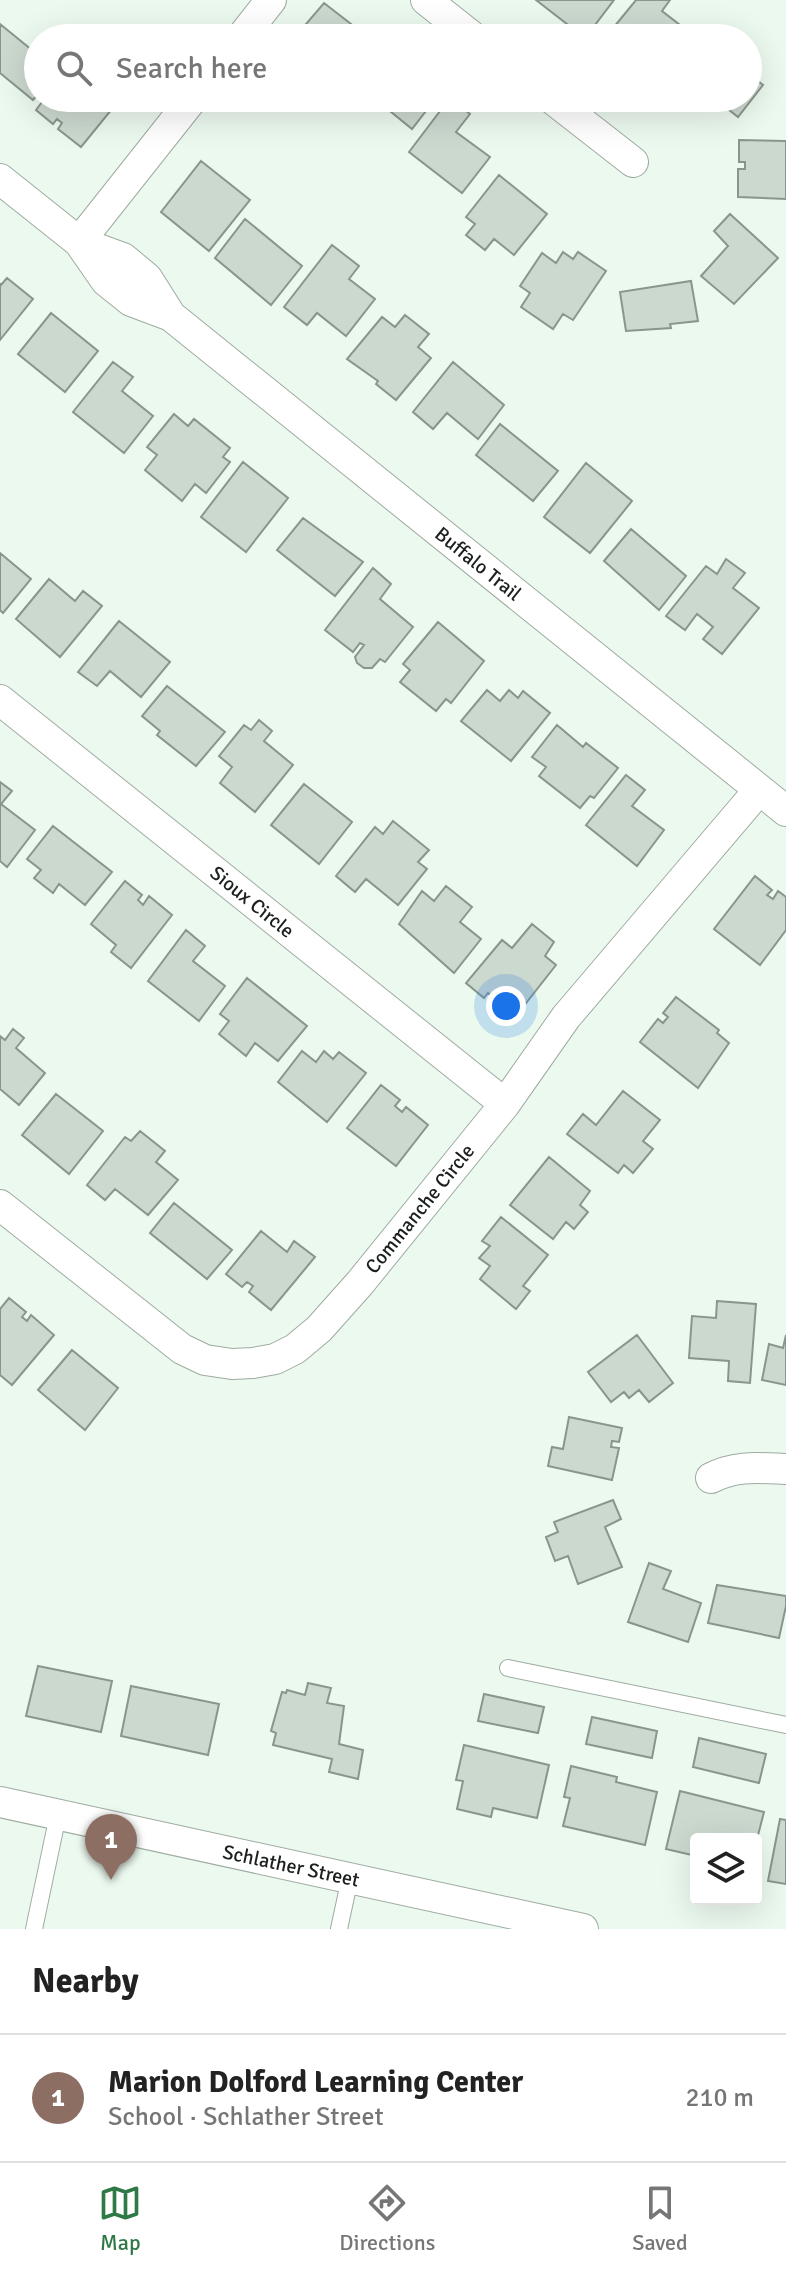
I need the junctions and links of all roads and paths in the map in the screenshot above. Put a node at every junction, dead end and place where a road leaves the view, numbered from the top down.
1 (271, 0) edge
2 (426, 0) edge
3 (252, 24) edge
4 (456, 24) edge
5 (182, 112) edge
6 (569, 112) edge
7 (633, 162) dead end
8 (0, 179) edge
9 (79, 242) junction
10 (0, 700) edge
11 (759, 790) junction
12 (786, 811) edge
13 (505, 1104) junction
14 (0, 1205) edge
15 (786, 1469) edge
16 (711, 1478) dead end
17 (508, 1668) dead end
18 (786, 1725) edge
19 (0, 1802) edge
20 (58, 1815) junction
21 (350, 1878) junction
22 (34, 1929) edge
23 (339, 1929) edge
24 (583, 1929) edge

1 - 3 street
2 - 4 street
5 - 9 street
6 - 7 street
8 - 9 street, Buffalo Trail
9 - 11 street, Buffalo Trail
10 - 13 street, Sioux Circle
11 - 12 street, Buffalo Trail
11 - 13 street, Commanche Circle
13 - 14 street, Commanche Circle
15 - 16 street
17 - 18 lane
19 - 20 street, Schlather Street
20 - 21 street, Schlather Street
20 - 22 lane
21 - 23 lane
21 - 24 street, Schlather Street

